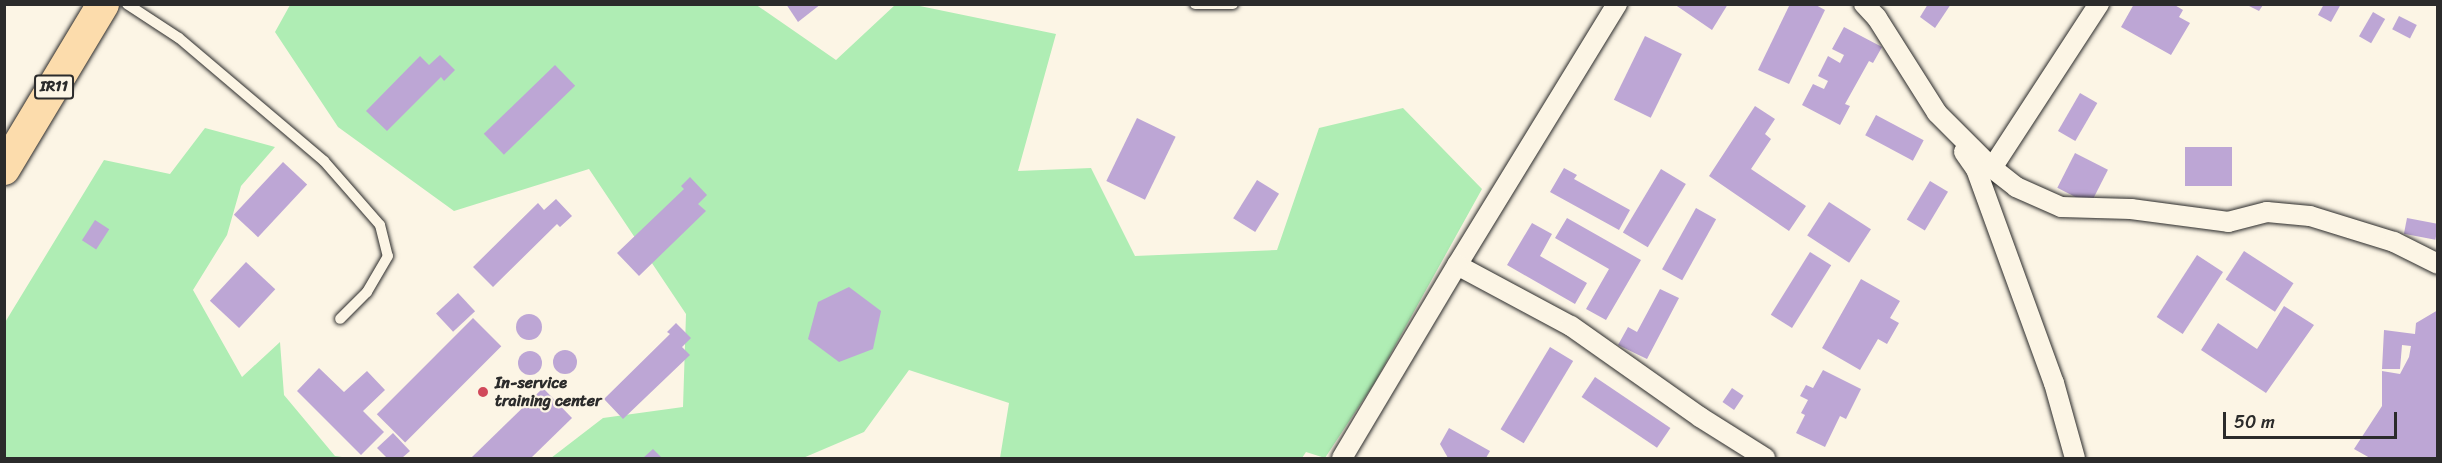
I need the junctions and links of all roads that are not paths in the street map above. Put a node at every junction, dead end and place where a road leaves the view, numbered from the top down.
1 (103, 4) edge
2 (127, 4) edge
3 (1196, 4) edge
4 (1233, 4) edge
5 (1617, 4) edge
6 (1864, 4) edge
7 (2099, 4) edge
8 (1937, 113) junction
9 (1992, 168) junction
10 (4, 170) edge
11 (2438, 264) edge
12 (1457, 265) junction
13 (340, 319) dead end
14 (1341, 459) edge
15 (1764, 459) edge
16 (2075, 459) edge

1 - 10 main road, IR11
2 - 13 lane
3 - 4 lane
5 - 12 street
6 - 8 street
7 - 9 street
8 - 9 street
8 - 16 street
9 - 11 street
12 - 14 street
12 - 15 street

